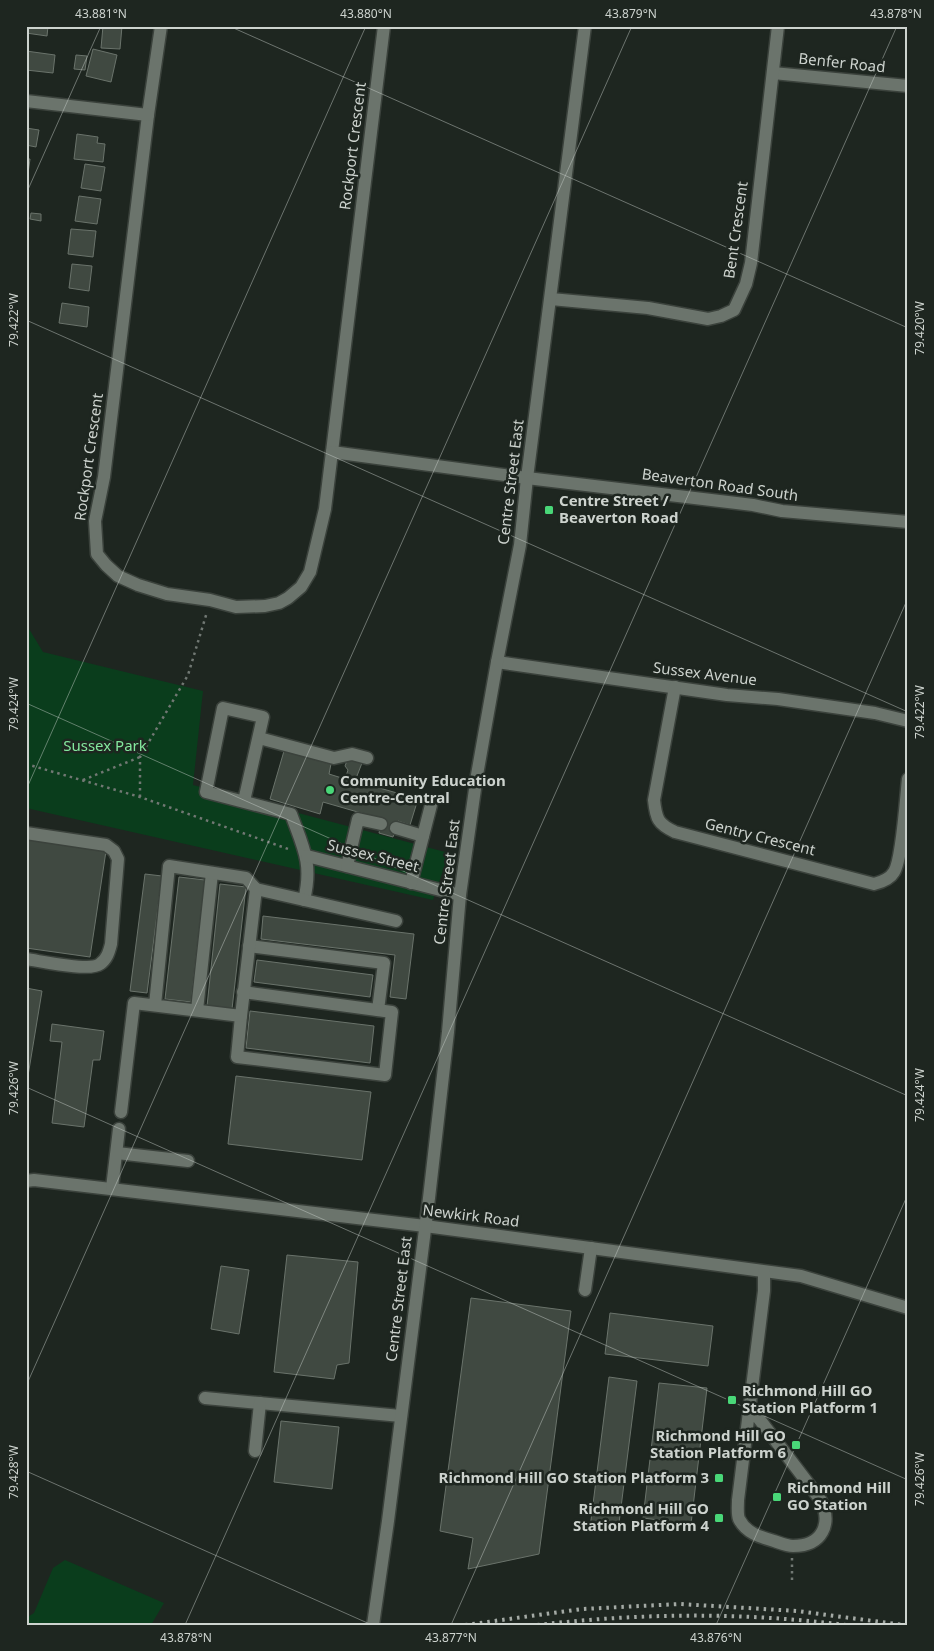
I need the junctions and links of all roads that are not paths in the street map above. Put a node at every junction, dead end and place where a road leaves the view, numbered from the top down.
1 (161, 26) edge
2 (384, 26) edge
3 (585, 26) edge
4 (778, 26) edge
5 (772, 73) junction
6 (908, 86) edge
7 (26, 101) edge
8 (148, 115) junction
9 (551, 299) junction
10 (332, 452) junction
11 (527, 478) junction
12 (908, 522) edge
13 (497, 662) junction
14 (675, 687) junction
15 (908, 721) edge
16 (259, 738) junction
17 (367, 758) dead end
18 (908, 779) edge
19 (244, 801) junction
20 (431, 805) dead end
21 (381, 824) dead end
22 (396, 828) dead end
23 (26, 833) edge
24 (423, 836) junction
25 (307, 856) junction
26 (347, 866) junction
27 (212, 873) junction
28 (411, 883) junction
29 (256, 889) junction
30 (460, 895) junction
31 (304, 900) junction
32 (396, 921) dead end
33 (249, 946) junction
34 (26, 958) edge
35 (243, 992) junction
36 (155, 1005) junction
37 (197, 1010) junction
38 (378, 1010) junction
39 (241, 1016) junction
40 (122, 1112) dead end
41 (120, 1129) dead end
42 (117, 1153) junction
43 (188, 1161) dead end
44 (26, 1181) edge
45 (112, 1188) junction
46 (425, 1226) junction
47 (591, 1248) junction
48 (764, 1272) junction
49 (585, 1290) dead end
50 (908, 1308) edge
51 (205, 1398) dead end
52 (260, 1403) junction
53 (750, 1407) junction
54 (401, 1416) junction
55 (255, 1451) dead end
56 (373, 1625) edge

1 - 8 street, Rockport Crescent
2 - 10 street, Rockport Crescent
3 - 9 street, Centre Street East
4 - 5 street, Bent Crescent
5 - 6 street, Benfer Road
5 - 9 street, Bent Crescent
7 - 8 street
8 - 10 street, Rockport Crescent
9 - 11 street, Centre Street East
10 - 11 street, Beaverton Road South
11 - 12 street, Beaverton Road South
11 - 13 street, Centre Street East
13 - 14 street, Sussex Avenue
13 - 30 street, Centre Street East
14 - 15 street, Sussex Avenue
14 - 18 street, Gentry Crescent
16 - 17 street
16 - 19 street
16 - 19 street
19 - 25 street
20 - 24 street
21 - 26 street
22 - 24 street
23 - 34 street
24 - 28 street
25 - 26 street, Sussex Street
25 - 31 street
26 - 28 street, Sussex Street
27 - 29 street
27 - 36 street
27 - 37 street
28 - 30 street, Sussex Street
29 - 31 street
29 - 33 street
30 - 46 street, Centre Street East
31 - 32 street
33 - 35 street
33 - 38 street
35 - 38 street
35 - 39 street
36 - 37 street
36 - 40 street
37 - 39 street
38 - 39 street
41 - 42 street
42 - 43 street
42 - 45 street
44 - 45 street, Newkirk Road
45 - 46 street, Newkirk Road
46 - 47 street, Newkirk Road
46 - 54 street, Centre Street East
47 - 48 street, Newkirk Road
47 - 49 street
48 - 50 street, Newkirk Road
48 - 53 street
51 - 52 street
52 - 54 street
52 - 55 street
53 - 53 street
54 - 56 street, Centre Street East

